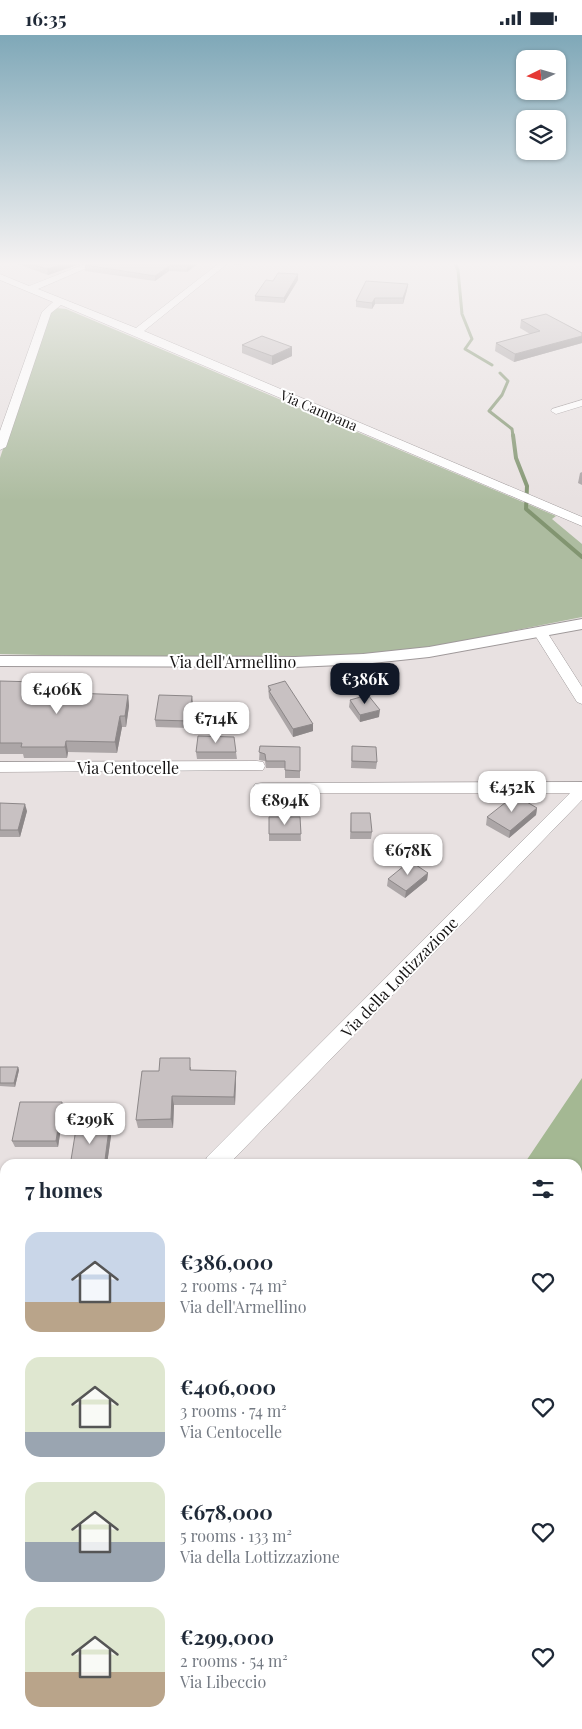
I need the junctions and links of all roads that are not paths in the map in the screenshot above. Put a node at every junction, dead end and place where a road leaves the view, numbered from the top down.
1 (36, 343) edge
2 (163, 343) edge
3 (582, 403) edge
4 (556, 411) dead end
5 (0, 447) edge
6 (582, 522) edge
7 (582, 624) edge
8 (540, 632) junction
9 (0, 661) edge
10 (582, 699) edge
11 (257, 766) dead end
12 (0, 767) edge
13 (261, 788) dead end
14 (582, 788) edge
15 (220, 1159) edge

1 - 5 street
2 - 6 street, Via Campana
3 - 4 street
7 - 8 street, Via dell'Armellino
8 - 9 street, Via dell'Armellino
8 - 10 street
11 - 12 street, Via Centocelle
13 - 14 street
14 - 15 street, Via della Lottizzazione

